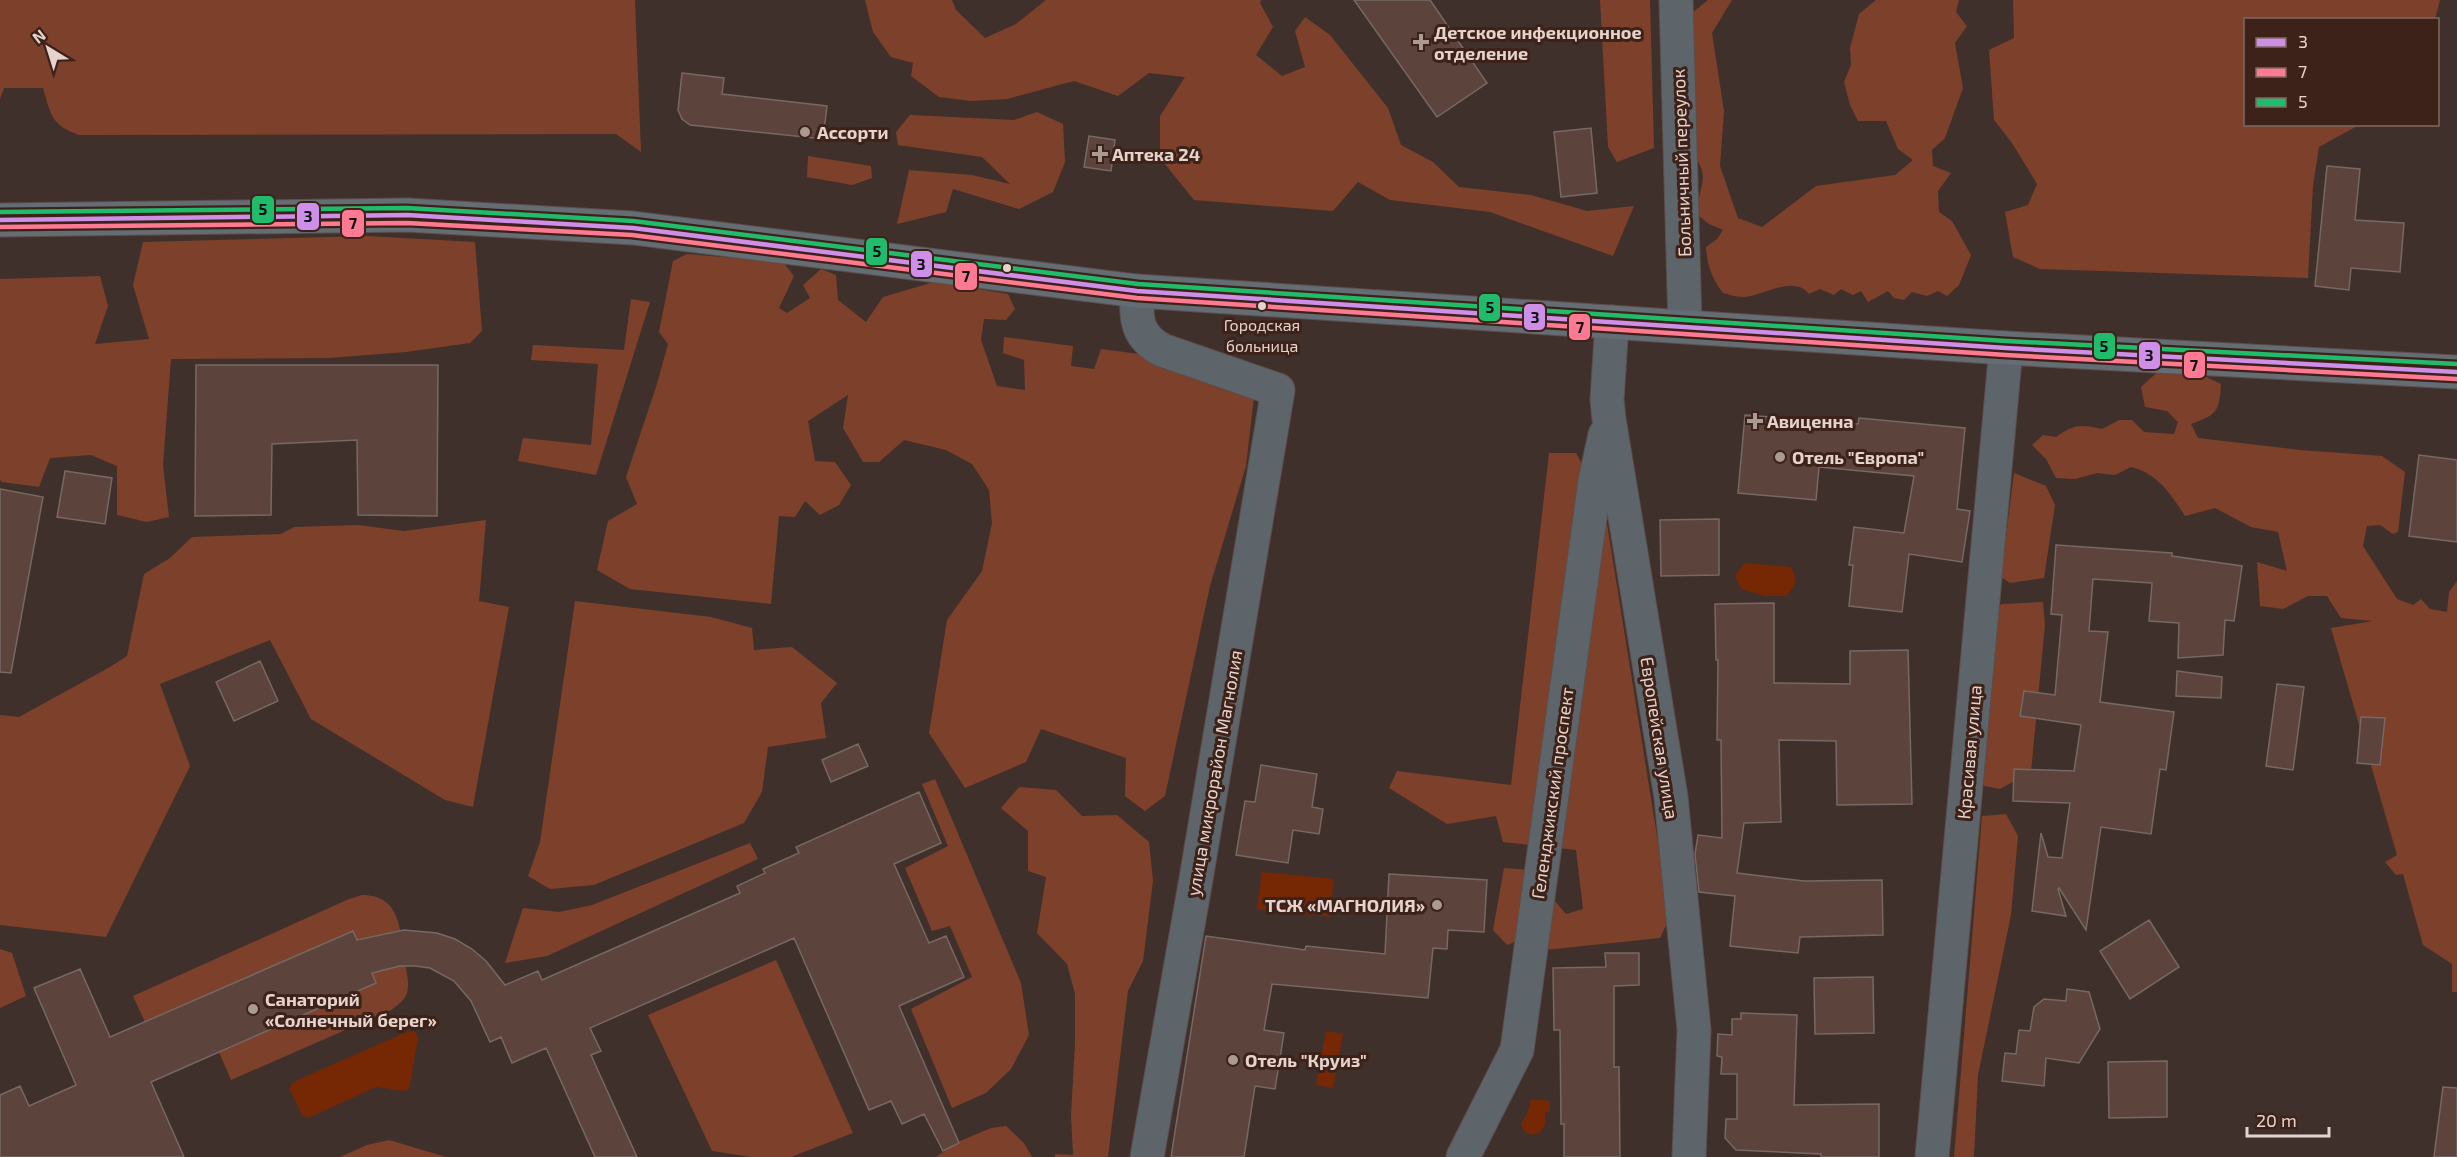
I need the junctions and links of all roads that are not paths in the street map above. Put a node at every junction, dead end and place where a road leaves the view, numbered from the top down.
1 (1676, 0) edge
2 (0, 220) edge
3 (1137, 291) junction
4 (1612, 322) junction
5 (1685, 326) junction
6 (2006, 348) junction
7 (2457, 372) edge
8 (1609, 419) junction
9 (1147, 1157) edge
10 (1463, 1157) edge
11 (1689, 1157) edge
12 (1932, 1157) edge

1 - 5 street, Больничный переулок
2 - 3 main road
3 - 4 main road
3 - 9 street, улица микрорайон Магнолия
4 - 5 main road
4 - 8 street, Европейская улица
5 - 6 main road
6 - 7 main road
6 - 12 street, Красивая улица
8 - 10 street, Геленджикский проспект
8 - 11 street, Европейская улица

